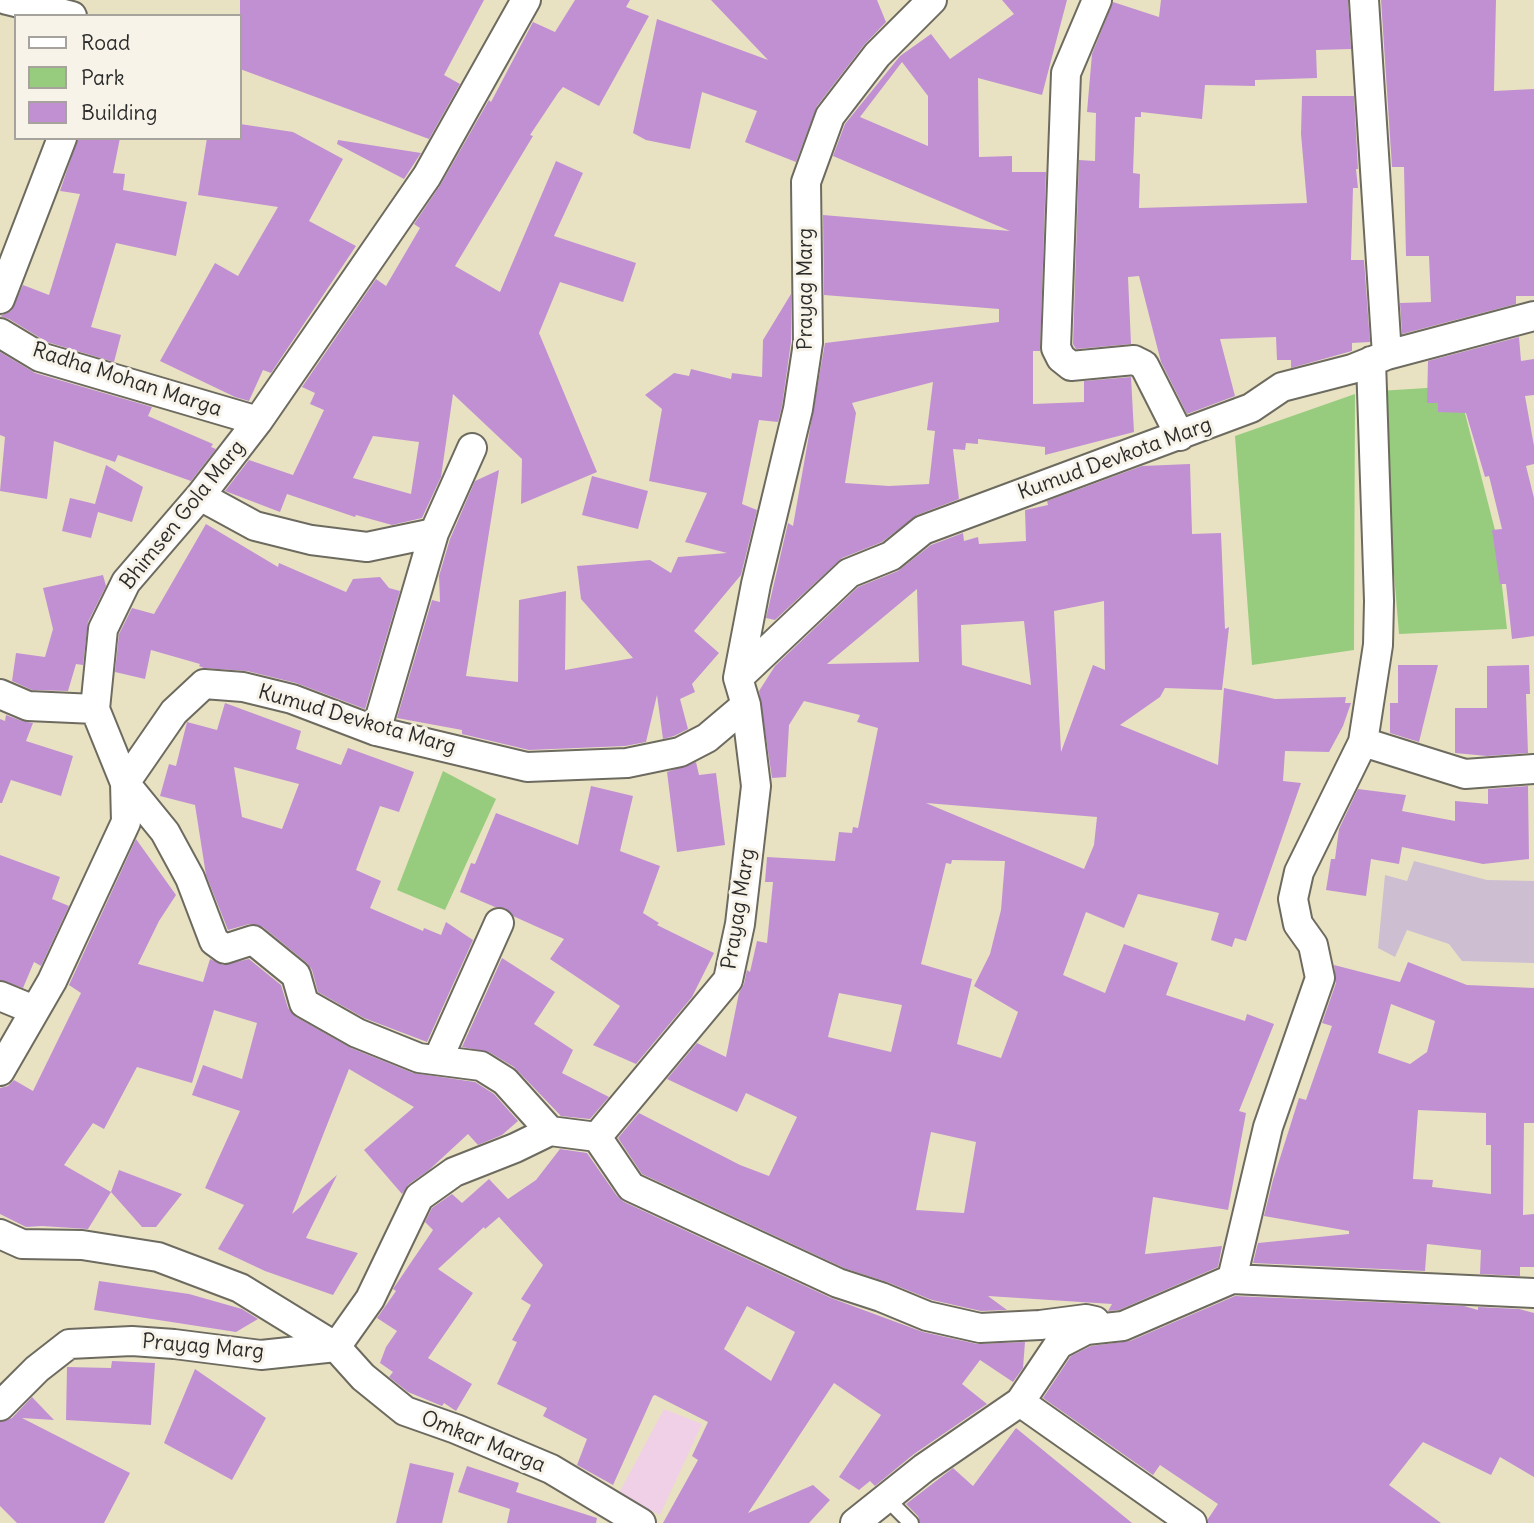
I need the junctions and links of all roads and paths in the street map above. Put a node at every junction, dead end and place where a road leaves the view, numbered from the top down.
1 (7, 0) edge
2 (526, 0) edge
3 (932, 0) edge
4 (1097, 0) edge
5 (1364, 0) edge
6 (64, 14) edge
7 (61, 140) edge
8 (0, 299) edge
9 (1534, 316) edge
10 (0, 333) edge
11 (1379, 358) junction
12 (258, 421) junction
13 (1180, 436) junction
14 (472, 448) dead end
15 (200, 496) junction
16 (434, 533) junction
17 (738, 678) junction
18 (0, 694) edge
19 (746, 705) junction
20 (94, 709) junction
21 (376, 730) junction
22 (1363, 742) junction
23 (1534, 769) edge
24 (125, 783) junction
25 (499, 923) dead end
26 (0, 996) edge
27 (34, 1010) junction
28 (438, 1059) junction
29 (0, 1071) edge
30 (551, 1131) junction
31 (597, 1137) junction
32 (0, 1234) edge
33 (1232, 1279) junction
34 (1534, 1293) edge
35 (1123, 1326) junction
36 (336, 1347) junction
37 (1020, 1402) junction
38 (0, 1406) edge
39 (886, 1498) junction
40 (641, 1523) edge
41 (855, 1523) edge
42 (911, 1523) edge
43 (1192, 1523) edge

1 - 6 street
2 - 12 street, Bhimsen Gola Marg
3 - 17 street, Prayag Marg
4 - 13 street
5 - 11 street
7 - 8 street
9 - 11 street, Kumud Devkota Marg
10 - 12 street, Radha Mohan Marga
11 - 13 street, Kumud Devkota Marg
11 - 22 street
12 - 15 street, Bhimsen Gola Marg
13 - 17 street, Kumud Devkota Marg
14 - 16 street
15 - 16 street
15 - 20 street, Bhimsen Gola Marg
16 - 21 street
17 - 19 street, Prayag Marg
18 - 20 street
19 - 21 street, Kumud Devkota Marg
19 - 31 street, Prayag Marg
20 - 24 street, Bhimsen Gola Marg
21 - 24 street, Kumud Devkota Marg
22 - 23 street
22 - 33 street
24 - 27 street, Bhimsen Gola Marg
24 - 28 street
25 - 28 street
26 - 27 street
27 - 29 street, Bhimsen Gola Marg
28 - 30 street
30 - 31 street
30 - 36 street
31 - 35 street
32 - 36 street, Omkar Marga
33 - 34 street
33 - 35 street
35 - 37 street
36 - 38 street, Prayag Marg
36 - 40 street, Omkar Marga
37 - 39 street
37 - 43 street
39 - 41 street
39 - 42 lane

